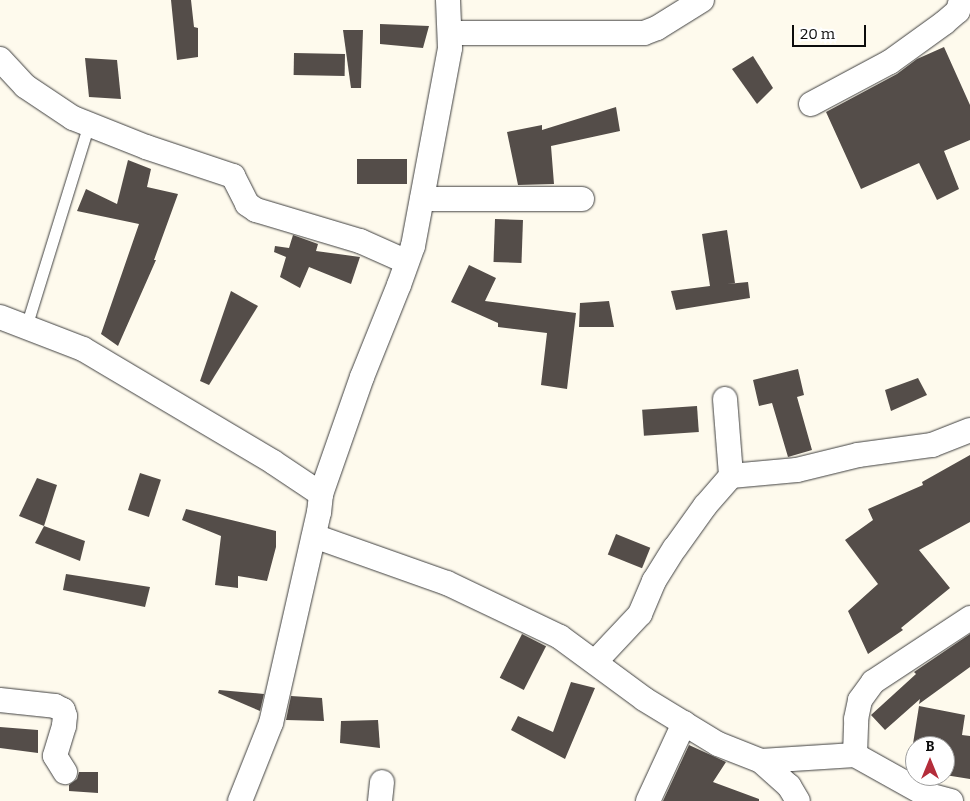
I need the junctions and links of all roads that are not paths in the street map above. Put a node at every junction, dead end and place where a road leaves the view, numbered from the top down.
1 (448, 0) edge
2 (702, 0) edge
3 (961, 0) edge
4 (451, 33) junction
5 (0, 59) edge
6 (811, 104) dead end
7 (90, 124) junction
8 (422, 199) junction
9 (582, 199) dead end
10 (407, 262) junction
11 (0, 317) edge
12 (26, 327) junction
13 (725, 399) dead end
14 (970, 430) edge
15 (731, 476) junction
16 (321, 494) junction
17 (314, 536) junction
18 (970, 618) edge
19 (594, 662) junction
20 (0, 700) edge
21 (684, 723) junction
22 (855, 755) junction
23 (761, 761) junction
24 (65, 772) dead end
25 (240, 801) edge
26 (648, 801) edge
27 (798, 801) edge
28 (951, 801) edge

1 - 4 street
2 - 4 street
3 - 6 street
4 - 8 street
5 - 7 street
7 - 10 street
7 - 12 lane
8 - 9 street
8 - 10 street
10 - 16 street
11 - 12 street
12 - 16 street
13 - 15 street
14 - 15 street
15 - 19 street
16 - 17 street
17 - 19 street
17 - 25 street
18 - 22 street
19 - 21 street
20 - 24 street
21 - 23 street
21 - 26 street
22 - 23 street
22 - 28 street
23 - 27 street

